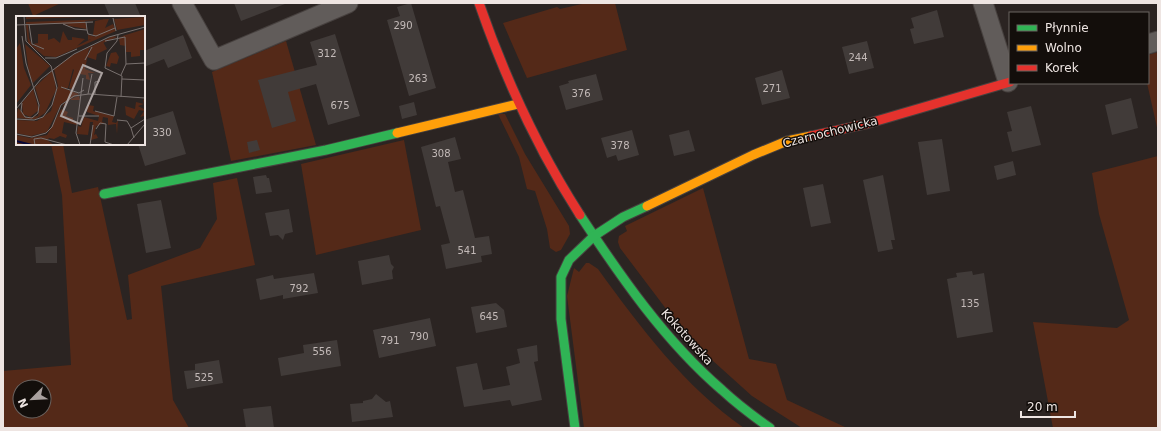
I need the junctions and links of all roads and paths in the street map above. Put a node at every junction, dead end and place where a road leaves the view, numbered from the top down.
1 (182, 3) edge
2 (348, 3) edge
3 (479, 3) edge
4 (983, 3) edge
5 (1009, 82) edge
6 (518, 104) junction
7 (104, 194) dead end
8 (594, 236) junction
9 (575, 428) edge
10 (770, 428) edge

1 - 2 street
3 - 6 street, Kokotowska
4 - 5 street
5 - 8 street, Czarnochowicka
6 - 7 street
6 - 8 street, Kokotowska
8 - 9 street, Czarnochowicka
8 - 10 street, Kokotowska

